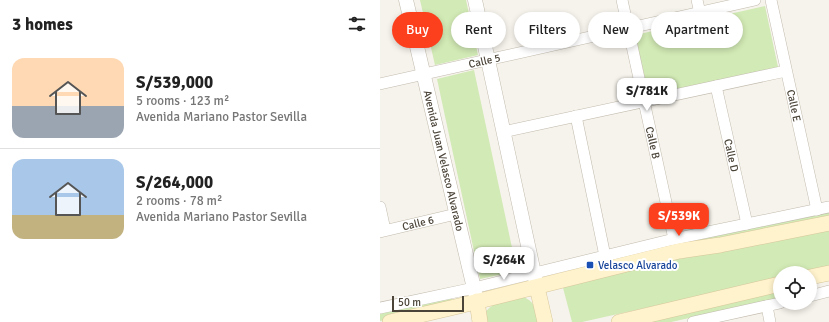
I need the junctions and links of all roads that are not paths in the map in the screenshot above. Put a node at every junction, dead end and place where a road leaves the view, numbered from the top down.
1 (406, 0) edge
2 (475, 0) edge
3 (622, 0) edge
4 (697, 0) edge
5 (755, 0) edge
6 (771, 0) edge
7 (624, 12) edge
8 (700, 12) edge
9 (704, 12) edge
10 (588, 38) edge
11 (632, 48) edge
12 (488, 60) junction
13 (786, 71) junction
14 (424, 74) junction
15 (380, 84) edge
16 (716, 86) junction
17 (644, 101) junction
18 (576, 116) junction
19 (503, 132) junction
20 (380, 207) edge
21 (829, 207) edge
22 (817, 210) junction
23 (456, 214) junction
24 (829, 223) edge
25 (747, 224) junction
26 (383, 231) edge
27 (674, 239) junction
28 (605, 256) junction
29 (829, 273) edge
30 (817, 276) edge
31 (536, 280) junction
32 (773, 286) edge
33 (829, 291) edge
34 (817, 294) edge
35 (475, 295) junction
36 (773, 305) edge
37 (767, 306) junction
38 (380, 308) edge
39 (390, 322) edge
40 (480, 322) edge
41 (546, 322) edge
42 (619, 322) edge
43 (694, 322) edge
44 (770, 322) edge

1 - 14 street, Avenida Juan Velasco Alvarado
2 - 12 street
3 - 7 street, Calle B
4 - 8 street
5 - 9 street, Calle 5
6 - 13 street, Calle E
10 - 12 street, Calle 5
11 - 17 street, Calle B
12 - 14 street, Calle 5
12 - 19 street
13 - 16 street
13 - 22 street, Calle E
14 - 15 street, Calle 5
14 - 23 street, Avenida Juan Velasco Alvarado
16 - 17 street
16 - 25 street, Calle D
17 - 18 street
17 - 27 street, Calle B
18 - 19 street
18 - 28 street
19 - 31 street
20 - 26 street
21 - 22 street
22 - 25 street
23 - 26 street, Calle 6
23 - 35 street, Avenida Juan Velasco Alvarado
24 - 31 main road
25 - 27 street
27 - 28 street
28 - 31 street
29 - 30 main road
31 - 35 main road
31 - 41 main road
32 - 42 main road
33 - 34 street
35 - 38 street
35 - 39 main road
35 - 40 main road, Avenida Juan Velasco Alvarado
36 - 37 street
37 - 43 street
37 - 44 street

